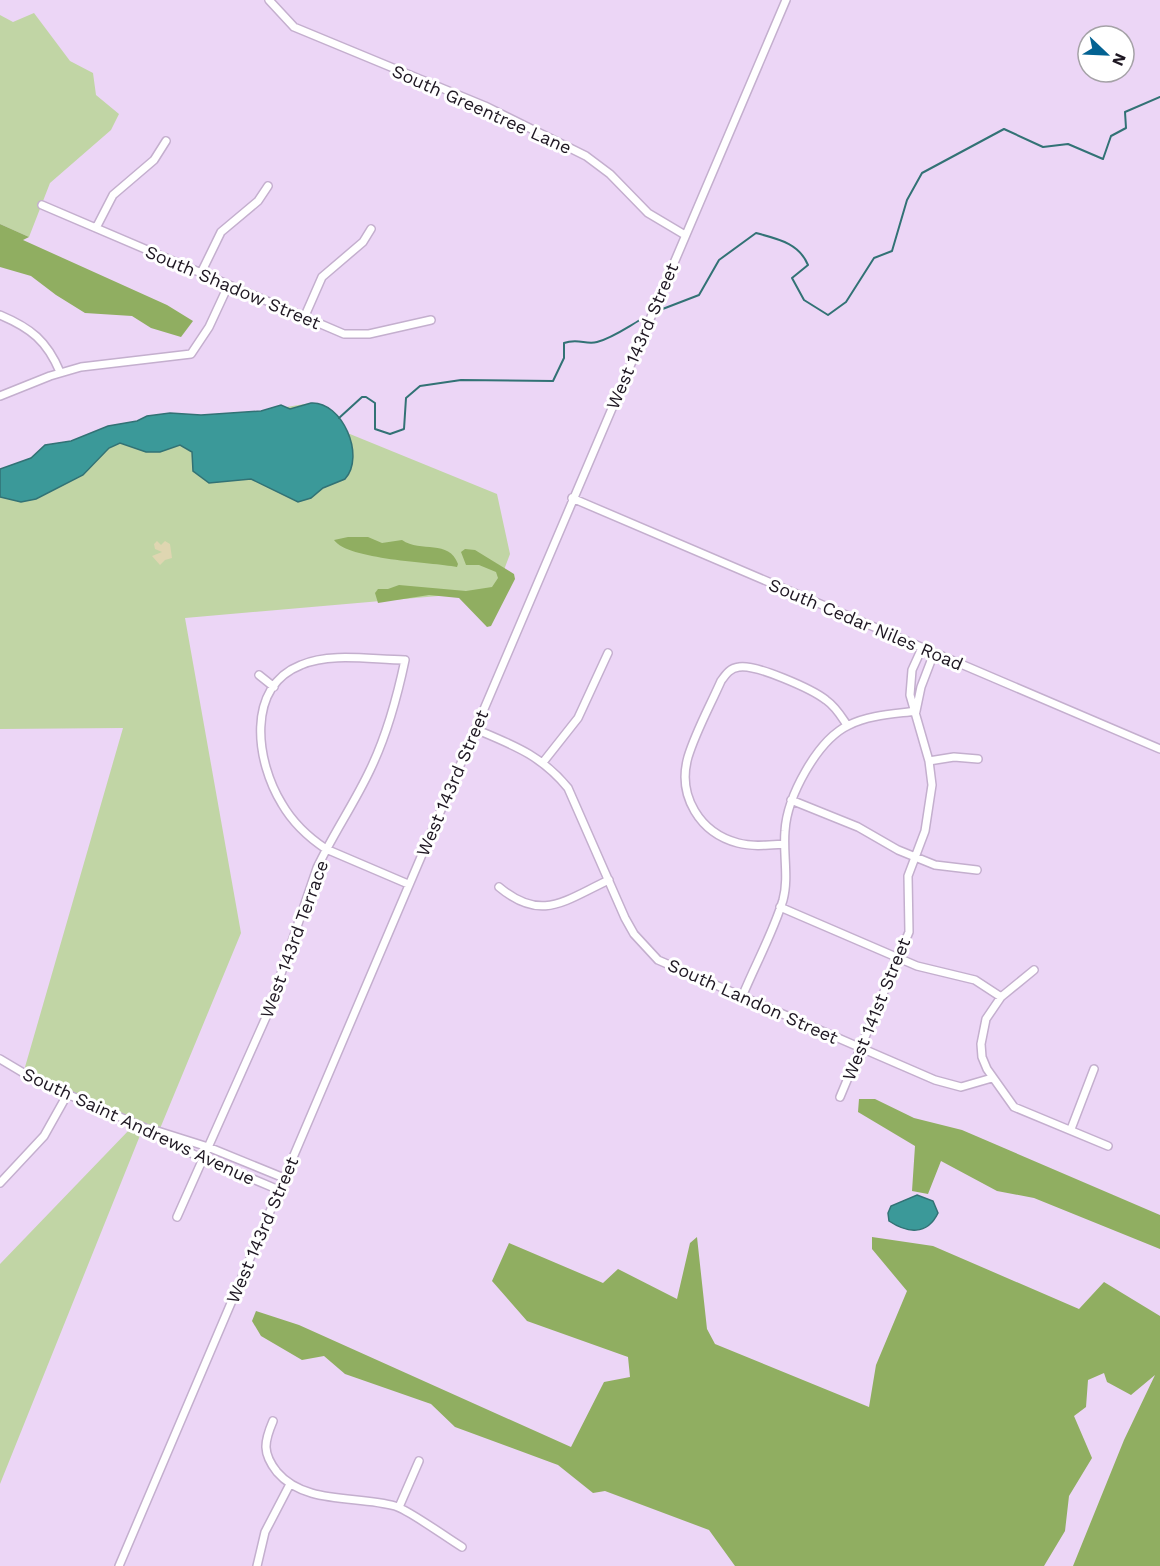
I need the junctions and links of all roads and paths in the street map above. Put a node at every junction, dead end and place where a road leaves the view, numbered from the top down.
1 (268, 0) edge
2 (786, 0) edge
3 (166, 141) dead end
4 (268, 186) dead end
5 (42, 205) dead end
6 (96, 228) junction
7 (370, 229) dead end
8 (685, 235) junction
9 (201, 273) junction
10 (228, 286) junction
11 (0, 315) edge
12 (304, 318) junction
13 (431, 320) dead end
14 (60, 372) junction
15 (0, 396) edge
16 (573, 498) junction
17 (922, 648) junction
18 (608, 653) dead end
19 (934, 653) junction
20 (259, 675) dead end
21 (274, 687) junction
22 (916, 711) junction
23 (847, 725) junction
24 (476, 729) junction
25 (1160, 749) edge
26 (978, 759) dead end
27 (544, 761) junction
28 (929, 761) junction
29 (791, 800) junction
30 (784, 844) junction
31 (326, 849) junction
32 (914, 857) junction
33 (977, 870) dead end
34 (609, 880) junction
35 (408, 884) junction
36 (500, 887) dead end
37 (780, 907) junction
38 (899, 959) junction
39 (1034, 970) dead end
40 (742, 997) junction
41 (1000, 997) junction
42 (861, 1048) junction
43 (0, 1059) edge
44 (1094, 1069) dead end
45 (992, 1078) junction
46 (68, 1095) junction
47 (840, 1097) dead end
48 (143, 1127) junction
49 (1071, 1129) junction
50 (1108, 1146) dead end
51 (208, 1147) junction
52 (204, 1159) junction
53 (284, 1178) junction
54 (0, 1183) edge
55 (279, 1190) junction
56 (177, 1217) dead end
57 (273, 1421) dead end
58 (419, 1461) dead end
59 (290, 1484) junction
60 (399, 1507) junction
61 (462, 1547) dead end
62 (118, 1566) edge
63 (258, 1566) edge

1 - 8 street, South Greentree Lane
2 - 8 street, West 143rd Street
3 - 6 street
4 - 9 street
5 - 6 street, South Shadow Street
6 - 9 street, South Shadow Street
7 - 12 street
8 - 16 street, West 143rd Street
9 - 10 street, South Shadow Street
10 - 12 street, South Shadow Street
10 - 14 street
11 - 14 street
12 - 13 street, South Shadow Street
14 - 15 street
16 - 17 street, South Cedar Niles Road
16 - 24 street, West 143rd Street
17 - 19 street, South Cedar Niles Road
17 - 22 street, West 141st Street
18 - 27 street
19 - 22 street, West 141st Street
19 - 25 street, South Cedar Niles Road
20 - 21 street
21 - 31 street
21 - 31 street, West 143rd Terrace
22 - 23 street
22 - 28 street, West 141st Street
23 - 29 street
23 - 30 street
24 - 27 street, South Landon Street
24 - 35 street, West 143rd Street
26 - 28 street
27 - 34 street, South Landon Street
28 - 32 street, West 141st Street
29 - 30 street
29 - 32 street
30 - 37 street
31 - 35 street
31 - 51 street, West 143rd Terrace
32 - 33 street
32 - 38 street, West 141st Street
34 - 36 street
34 - 40 street, South Landon Street
35 - 53 street, West 143rd Street
37 - 38 street
37 - 40 street
38 - 41 street
38 - 42 street, West 141st Street
39 - 41 street
40 - 42 street, South Landon Street
41 - 45 street
42 - 45 street, South Landon Street
42 - 47 street, West 141st Street
43 - 46 street, South Saint Andrews Avenue
44 - 49 street
45 - 49 street
46 - 48 street, South Saint Andrews Avenue
46 - 54 street
48 - 51 street
48 - 52 street, South Saint Andrews Avenue
49 - 50 street
51 - 52 street, West 143rd Terrace
51 - 53 street
52 - 55 street, South Saint Andrews Avenue
52 - 56 street, West 143rd Terrace
53 - 55 street, West 143rd Street
55 - 62 street, West 143rd Street
57 - 59 street
58 - 60 street
59 - 60 street
59 - 63 street
60 - 61 street

